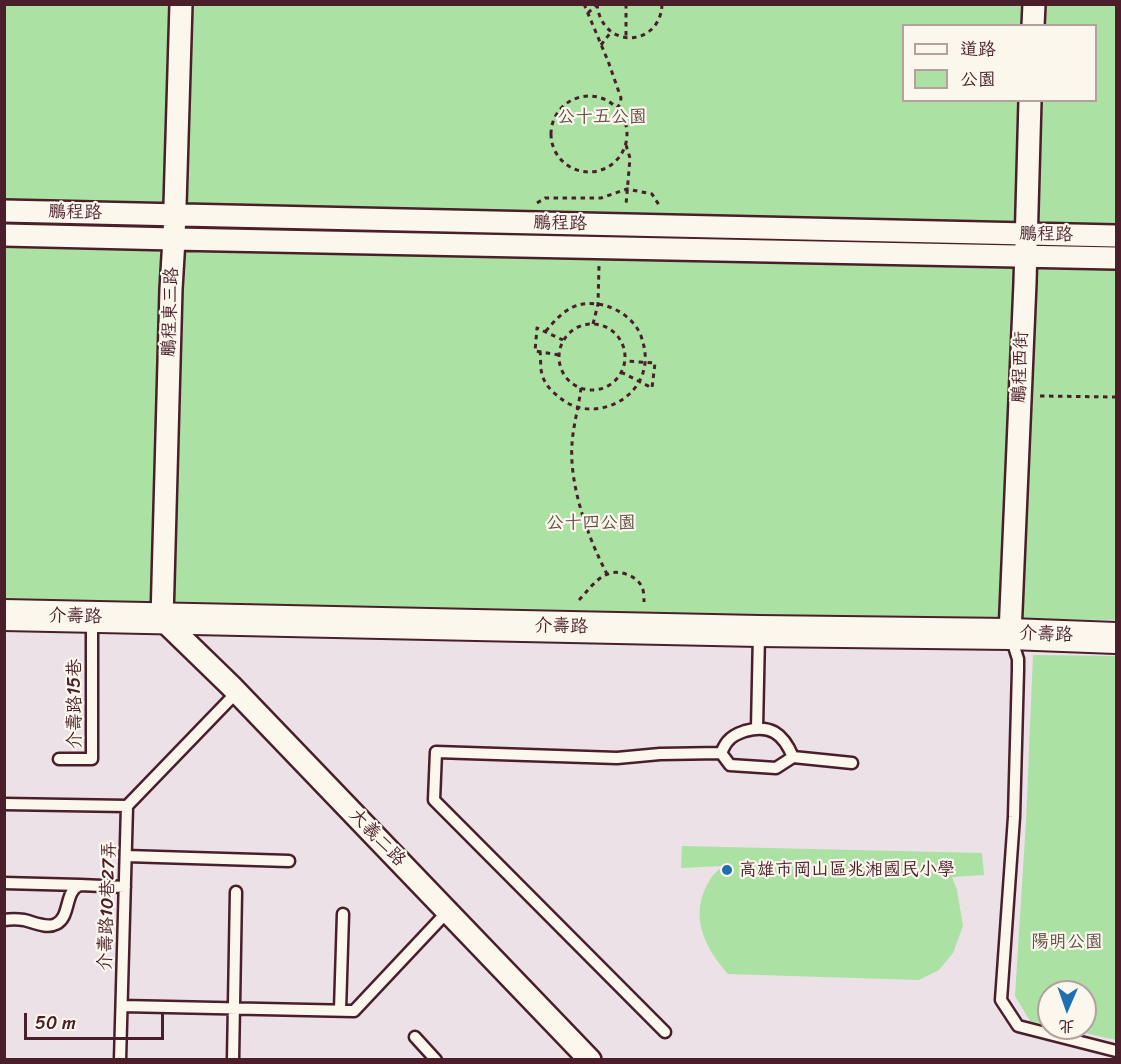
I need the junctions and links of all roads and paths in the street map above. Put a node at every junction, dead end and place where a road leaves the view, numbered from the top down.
1 (181, 4) edge
2 (584, 4) edge
3 (626, 4) edge
4 (662, 4) edge
5 (1034, 4) edge
6 (596, 5) edge
7 (588, 13) junction
8 (1033, 24) edge
9 (611, 32) junction
10 (626, 37) junction
11 (601, 45) junction
12 (1030, 102) edge
13 (617, 108) junction
14 (626, 145) junction
15 (627, 189) junction
16 (533, 206) dead end
17 (625, 208) dead end
18 (661, 209) dead end
19 (4, 212) edge
20 (174, 215) junction
21 (1026, 234) junction
22 (4, 235) edge
23 (1116, 236) edge
24 (174, 239) junction
25 (1025, 256) junction
26 (599, 258) dead end
27 (1116, 258) edge
28 (598, 304) junction
29 (593, 324) junction
30 (545, 332) junction
31 (563, 340) junction
32 (540, 351) junction
33 (559, 355) junction
34 (625, 361) junction
35 (645, 363) junction
36 (621, 372) junction
37 (639, 381) junction
38 (581, 388) junction
39 (1038, 396) dead end
40 (1116, 397) edge
41 (579, 408) junction
42 (607, 574) junction
43 (579, 600) dead end
44 (644, 602) dead end
45 (4, 615) edge
46 (92, 617) junction
47 (162, 619) junction
48 (759, 631) junction
49 (1010, 634) junction
50 (1116, 638) edge
51 (237, 692) junction
52 (757, 728) junction
53 (721, 753) junction
54 (793, 757) junction
55 (59, 759) dead end
56 (852, 763) dead end
57 (4, 804) edge
58 (128, 806) junction
59 (126, 856) junction
60 (289, 861) dead end
61 (4, 883) edge
62 (80, 885) junction
63 (125, 887) junction
64 (236, 892) dead end
65 (448, 911) junction
66 (343, 914) dead end
67 (4, 920) edge
68 (122, 1006) junction
69 (234, 1008) junction
70 (340, 1010) junction
71 (665, 1032) dead end
72 (415, 1037) dead end
73 (1116, 1051) edge
74 (120, 1059) edge
75 (234, 1059) edge
76 (436, 1059) edge
77 (590, 1059) edge

1 - 20 street, 鵬程東三路
2 - 7 path
3 - 10 path
4 - 10 path
5 - 8 street
6 - 7 path
6 - 9 path
7 - 11 path
9 - 10 path
9 - 11 path
11 - 13 path
12 - 21 street, 鵬程西街
13 - 14 path
13 - 14 path
14 - 15 path
15 - 16 path
15 - 17 path
15 - 18 path
19 - 20 street, 鵬程路
20 - 21 street, 鵬程路
20 - 24 street, 鵬程東三路
21 - 23 street, 鵬程路
21 - 25 street, 鵬程西街
22 - 24 street, 鵬程路
24 - 25 street, 鵬程路
24 - 47 street, 鵬程東三路
25 - 27 street, 鵬程路
25 - 49 street, 鵬程西街
26 - 28 path
28 - 29 path
28 - 30 path
28 - 35 path
29 - 31 path
29 - 34 path
30 - 31 path
30 - 32 path
31 - 33 path
32 - 33 path
32 - 41 path
33 - 38 path
34 - 35 path
34 - 36 path
35 - 37 path
35 - 37 path
36 - 37 path
36 - 38 path
37 - 41 path
38 - 41 path
39 - 40 path
41 - 42 path
42 - 43 path
42 - 44 path
45 - 46 main road, 介壽路
46 - 47 main road, 介壽路
46 - 55 lane, 介壽路15巷
47 - 48 main road, 介壽路
47 - 51 street, 大義二路
48 - 49 main road, 介壽路
48 - 52 lane
49 - 50 main road, 介壽路
49 - 73 lane
51 - 58 lane
51 - 65 street, 大義二路
52 - 53 lane
52 - 54 lane
53 - 54 lane
53 - 71 lane
54 - 56 lane
57 - 58 lane
58 - 59 lane, 介壽路10巷27弄
59 - 60 lane
59 - 63 lane, 介壽路10巷27弄
61 - 62 lane, 介壽路10巷27弄
62 - 63 lane, 介壽路10巷27弄
62 - 67 lane
63 - 68 lane, 介壽路10巷27弄
64 - 69 lane
65 - 70 lane
65 - 77 street, 大義二路
66 - 70 lane
68 - 69 lane
68 - 74 lane, 介壽路10巷27弄
69 - 70 lane
69 - 75 lane
72 - 76 lane

